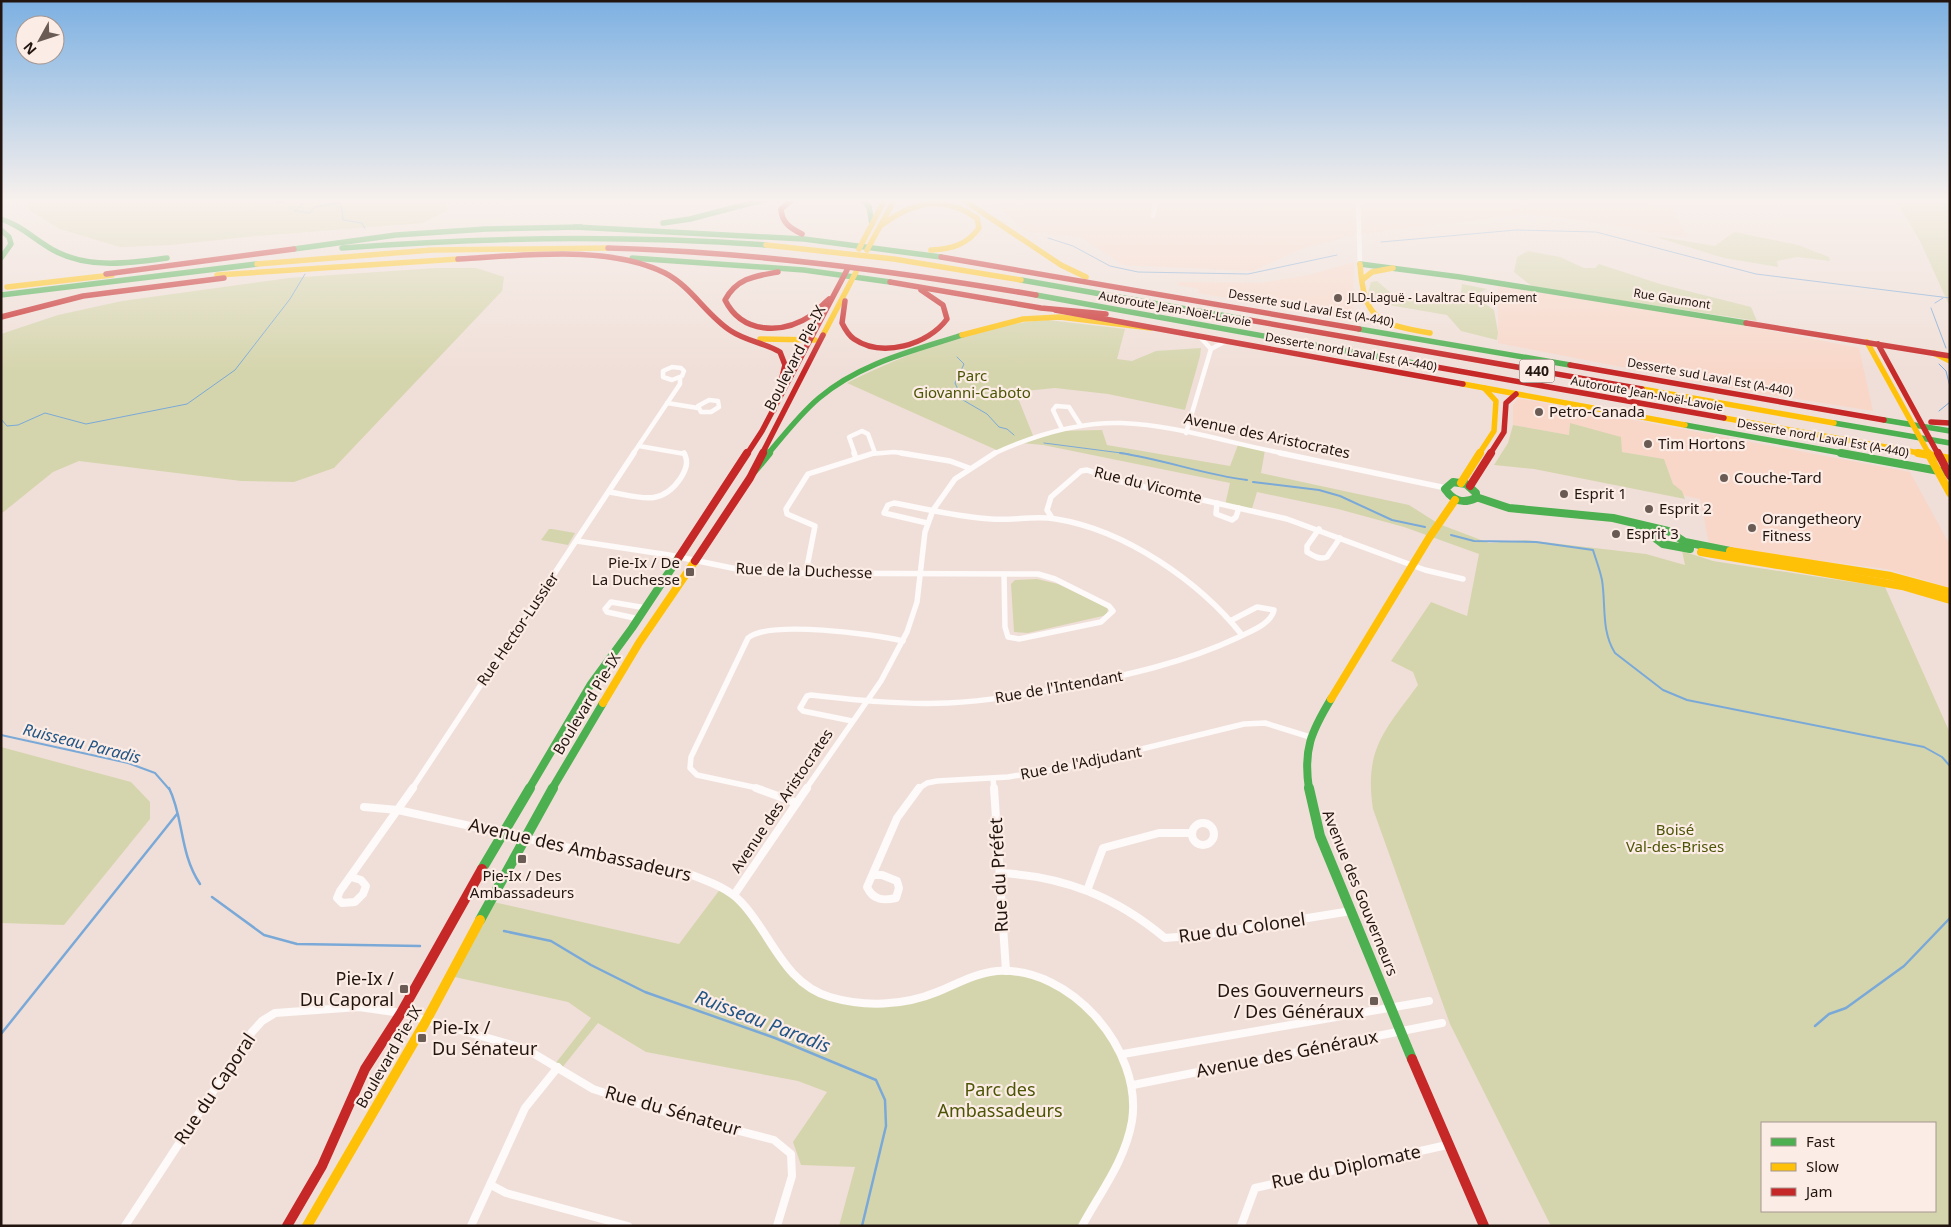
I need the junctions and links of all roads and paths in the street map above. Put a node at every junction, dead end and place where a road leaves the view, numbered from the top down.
1 (64, 256) edge
2 (173, 256) edge
3 (242, 256) edge
4 (276, 256) edge
5 (334, 256) edge
6 (772, 256) edge
7 (860, 256) edge
8 (870, 256) edge
9 (940, 256) edge
10 (1048, 256) edge
11 (1360, 256) edge
12 (596, 257) junction
13 (1360, 264) junction
14 (1393, 268) junction
15 (294, 269) junction
16 (804, 270) junction
17 (1362, 280) junction
18 (1096, 282) junction
19 (847, 283) junction
20 (908, 284) junction
21 (84, 286) junction
22 (11, 287) junction
23 (1, 288) edge
24 (835, 294) junction
25 (1, 295) edge
26 (1124, 298) junction
27 (1041, 308) junction
28 (1, 317) edge
29 (1300, 318) junction
30 (1151, 328) junction
31 (1228, 330) junction
32 (1199, 336) junction
33 (751, 339) junction
34 (810, 340) junction
35 (821, 340) junction
36 (1226, 341) junction
37 (1867, 342) junction
38 (1878, 344) junction
39 (1903, 348) junction
40 (1211, 350) junction
41 (1506, 353) junction
42 (1934, 353) junction
43 (1950, 356) edge
44 (1888, 359) junction
45 (1950, 360) edge
46 (680, 377) junction
47 (1484, 388) junction
48 (1516, 394) junction
49 (667, 402) junction
50 (698, 408) dead end
51 (774, 410) junction
52 (1858, 414) junction
53 (1950, 423) edge
54 (1081, 426) junction
55 (1062, 429) junction
56 (1950, 431) edge
57 (1186, 433) junction
58 (1950, 443) edge
59 (639, 446) junction
60 (875, 454) junction
61 (856, 458) junction
62 (1950, 459) edge
63 (969, 468) junction
64 (754, 471) junction
65 (1947, 476) edge
66 (1461, 482) junction
67 (1470, 486) junction
68 (1446, 488) junction
69 (610, 492) junction
70 (1950, 494) edge
71 (1476, 497) junction
72 (1455, 500) junction
73 (1217, 503) junction
74 (1238, 508) junction
75 (933, 510) junction
76 (709, 513) junction
77 (723, 518) junction
78 (1052, 518) junction
79 (927, 522) junction
80 (1632, 523) junction
81 (1319, 529) junction
82 (1662, 530) junction
83 (1655, 537) junction
84 (1340, 538) junction
85 (577, 541) junction
86 (1677, 542) junction
87 (679, 557) junction
88 (695, 561) junction
89 (1413, 565) junction
90 (806, 572) junction
91 (918, 574) junction
92 (1004, 574) junction
93 (1463, 579) dead end
94 (1950, 592) edge
95 (1950, 600) edge
96 (646, 608) junction
97 (639, 619) junction
98 (1232, 620) junction
99 (1242, 635) junction
100 (903, 641) junction
101 (869, 702) junction
102 (852, 722) junction
103 (1310, 737) junction
104 (993, 779) junction
105 (797, 803) junction
106 (364, 806) dead end
107 (398, 810) junction
108 (503, 832) junction
109 (1191, 833) dead end
110 (524, 836) junction
111 (1000, 873) junction
112 (873, 875) junction
113 (351, 877) dead end
114 (1088, 888) junction
115 (734, 896) junction
116 (1351, 911) junction
117 (1006, 971) junction
118 (1429, 1001) dead end
119 (1390, 1007) junction
120 (400, 1013) junction
121 (426, 1021) junction
122 (1442, 1023) dead end
123 (1401, 1031) junction
124 (1123, 1054) junction
125 (558, 1067) junction
126 (1133, 1085) junction
127 (1447, 1145) junction
128 (491, 1185) junction
129 (124, 1226) edge
130 (287, 1226) edge
131 (307, 1226) edge
132 (471, 1226) edge
133 (628, 1226) edge
134 (777, 1226) edge
135 (1082, 1226) edge
136 (1241, 1226) edge
137 (1484, 1226) edge

1 - 2 main road
3 - 22 main road
4 - 22 main road, Autoroute Jean-Noël-Lavoie / 440
5 - 21 main road, Autoroute Jean-Noël-Lavoie / 440
6 - 31 main road, Autoroute Jean-Noël-Lavoie / 440
7 - 19 main road, Boulevard Pie-IX
8 - 26 main road, Autoroute Jean-Noël-Lavoie / 440
9 - 18 main road, Desserte sud Laval Est (A-440)
10 - 18 main road
11 - 13 street
12 - 15 main road
12 - 16 main road, Desserte nord Laval Est (A-440)
12 - 33 main road
13 - 14 main road, Rue Gaumont
13 - 17 main road
14 - 17 main road
14 - 37 main road, Rue Gaumont
15 - 21 main road
15 - 28 main road
16 - 20 main road, Desserte nord Laval Est (A-440)
16 - 24 main road
17 - 41 main road
18 - 29 main road, Desserte sud Laval Est (A-440)
19 - 20 main road
19 - 24 main road, Boulevard Pie-IX
19 - 35 main road, Boulevard Pie-IX
20 - 27 main road, Desserte nord Laval Est (A-440)
21 - 25 main road, Autoroute Jean-Noël-Lavoie / 440
22 - 23 main road, Autoroute Jean-Noël-Lavoie / 440
24 - 34 main road, Boulevard Pie-IX
26 - 29 main road
26 - 58 main road, Autoroute Jean-Noël-Lavoie / 440
27 - 30 main road, Desserte nord Laval Est (A-440)
27 - 31 main road
29 - 41 main road, Desserte sud Laval Est (A-440)
30 - 32 main road, Desserte nord Laval Est (A-440)
30 - 64 main road
31 - 62 main road, Autoroute Jean-Noël-Lavoie / 440
32 - 36 main road, Desserte nord Laval Est (A-440)
32 - 40 street
33 - 34 main road
33 - 51 main road
34 - 35 main road
34 - 51 main road, Boulevard Pie-IX
35 - 64 main road, Boulevard Pie-IX
36 - 40 street
36 - 47 main road, Desserte nord Laval Est (A-440)
37 - 38 main road, Rue Gaumont
37 - 65 main road
38 - 39 main road, Rue Gaumont
38 - 44 main road
39 - 42 main road, Rue Gaumont
39 - 44 main road
40 - 57 street
41 - 52 main road, Desserte sud Laval Est (A-440)
42 - 43 main road, Rue Gaumont
42 - 45 main road
44 - 65 main road
46 - 46 street
46 - 49 street, Rue Hector-Lussier
47 - 48 main road, Desserte nord Laval Est (A-440)
47 - 66 main road
48 - 65 main road, Desserte nord Laval Est (A-440)
48 - 67 main road
49 - 50 street
49 - 59 street, Rue Hector-Lussier
51 - 76 main road, Boulevard Pie-IX
52 - 53 main road
52 - 56 main road, Desserte sud Laval Est (A-440)
54 - 55 street, Avenue des Aristocrates
54 - 55 street
54 - 57 street, Avenue des Aristocrates
55 - 63 street, Avenue des Aristocrates
57 - 68 street, Avenue des Aristocrates
59 - 69 street, Rue Hector-Lussier
59 - 69 street
60 - 61 street
60 - 61 street
60 - 63 street
61 - 90 street
63 - 75 street, Avenue des Aristocrates
64 - 77 main road, Boulevard Pie-IX
65 - 70 main road
66 - 67 main road
66 - 68 main road
67 - 71 main road
68 - 72 main road
69 - 85 street, Rue Hector-Lussier
71 - 72 main road
71 - 80 main road
72 - 89 main road, Avenue des Gouverneurs
73 - 74 street, Rue du Vicomte
73 - 74 street, Rue du Vicomte
73 - 78 street, Rue du Vicomte
74 - 81 street, Rue du Vicomte
75 - 78 street
75 - 79 street, Avenue des Aristocrates
75 - 79 street
76 - 77 main road
76 - 87 main road, Boulevard Pie-IX
77 - 88 main road, Boulevard Pie-IX
78 - 98 street
79 - 91 street, Avenue des Aristocrates
80 - 82 main road
80 - 83 main road
81 - 84 street, Rue du Vicomte
81 - 84 street
82 - 83 main road
82 - 86 main road
83 - 86 main road
84 - 89 street, Rue du Vicomte
85 - 87 street, Rue de la Duchesse
85 - 107 street, Rue Hector-Lussier
86 - 94 main road
86 - 95 main road
87 - 88 street, Rue de la Duchesse
87 - 96 main road, Boulevard Pie-IX
88 - 90 street, Rue de la Duchesse
88 - 110 main road, Boulevard Pie-IX
89 - 93 street, Rue du Vicomte
89 - 103 main road, Avenue des Gouverneurs
90 - 91 street, Rue de la Duchesse
91 - 92 street, Rue de la Duchesse
91 - 100 street, Avenue des Aristocrates
92 - 92 street, Rue de la Duchesse
96 - 97 main road, Boulevard Pie-IX
96 - 97 street
97 - 108 main road, Boulevard Pie-IX
98 - 99 street
98 - 99 street, Rue de l'Intendant
99 - 101 street, Rue de l'Intendant
100 - 101 street, Avenue des Aristocrates
100 - 105 street
101 - 102 street, Avenue des Aristocrates
101 - 102 street, Avenue des Aristocrates
102 - 105 street, Avenue des Aristocrates
103 - 104 street, Rue de l'Adjudant
103 - 116 main road, Avenue des Gouverneurs
104 - 111 street, Rue du Préfet
104 - 112 street, Rue de l'Adjudant
105 - 115 street, Avenue des Aristocrates
106 - 107 street, Avenue des Ambassadeurs
107 - 108 street, Avenue des Ambassadeurs
107 - 113 street, Rue Hector-Lussier
108 - 110 street, Avenue des Ambassadeurs
108 - 120 main road, Boulevard Pie-IX
109 - 114 street
110 - 115 street, Avenue des Ambassadeurs
110 - 121 main road, Boulevard Pie-IX
111 - 114 street, Rue du Colonel
111 - 117 street, Rue du Préfet
112 - 112 street, Rue de l'Adjudant
114 - 116 street, Rue du Colonel
115 - 117 street, Avenue des Ambassadeurs
116 - 119 main road, Avenue des Gouverneurs
117 - 124 street, Avenue des Ambassadeurs
118 - 119 street, Avenue des Généraux
119 - 123 main road, Avenue des Gouverneurs
119 - 124 street, Avenue des Généraux
120 - 121 street, Rue du Sénateur
120 - 129 street, Rue du Caporal
120 - 130 main road, Boulevard Pie-IX
121 - 125 street, Rue du Sénateur
121 - 131 main road, Boulevard Pie-IX
122 - 123 street, Avenue des Généraux
123 - 126 street, Avenue des Généraux
123 - 127 main road, Avenue des Gouverneurs
124 - 126 street, Avenue des Ambassadeurs
125 - 128 street
125 - 134 street, Rue du Sénateur
126 - 135 street, Avenue des Ambassadeurs
127 - 136 street, Rue du Diplomate
127 - 137 main road, Avenue des Gouverneurs
128 - 132 street
128 - 133 street

